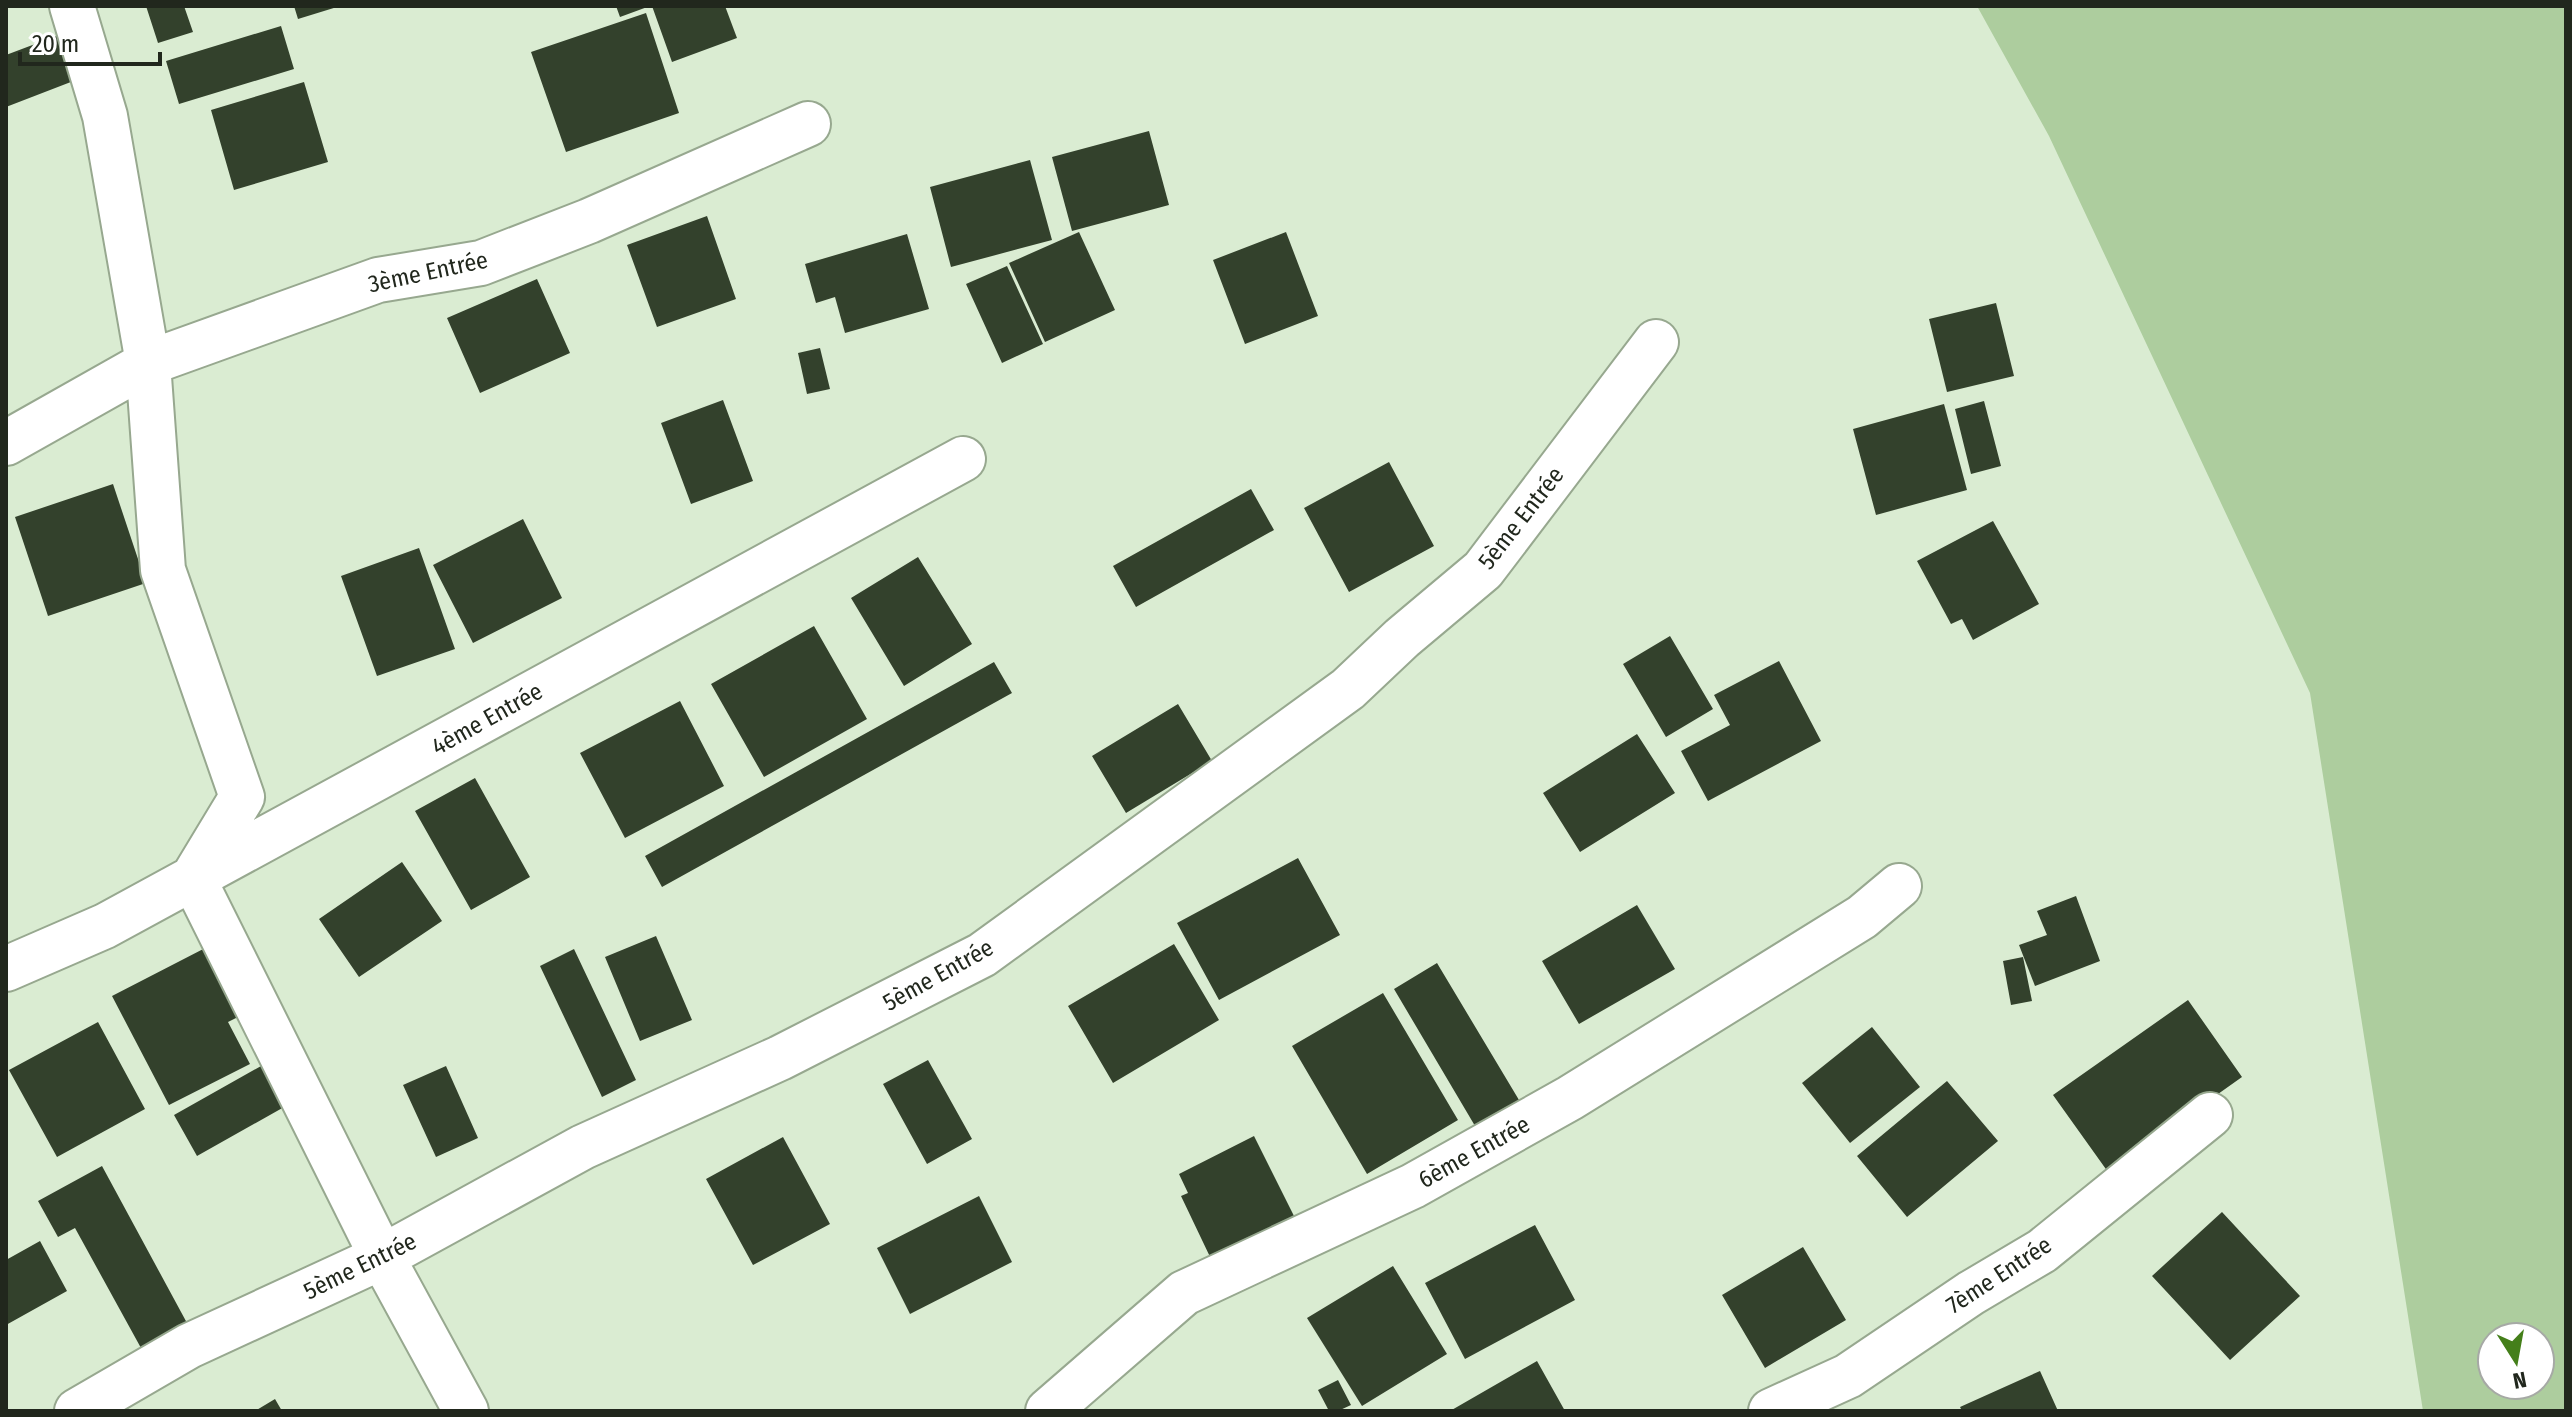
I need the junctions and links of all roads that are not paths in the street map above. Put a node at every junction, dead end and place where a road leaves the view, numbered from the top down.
1 (72, 6) edge
2 (808, 124) dead end
3 (1656, 342) dead end
4 (148, 363) junction
5 (6, 443) edge
6 (963, 459) dead end
7 (193, 878) junction
8 (1899, 886) dead end
9 (6, 969) edge
10 (2210, 1115) dead end
11 (382, 1257) junction
12 (77, 1411) edge
13 (466, 1411) edge
14 (1048, 1411) edge
15 (1771, 1411) edge

1 - 4 street
2 - 4 street, 3ème Entrée
3 - 11 street, 5ème Entrée
4 - 5 street, 3ème Entrée
4 - 7 street
6 - 7 street, 4ème Entrée
7 - 9 street, 4ème Entrée
7 - 11 street
8 - 14 street, 6ème Entrée
10 - 15 street, 7ème Entrée
11 - 12 street, 5ème Entrée
11 - 13 street

